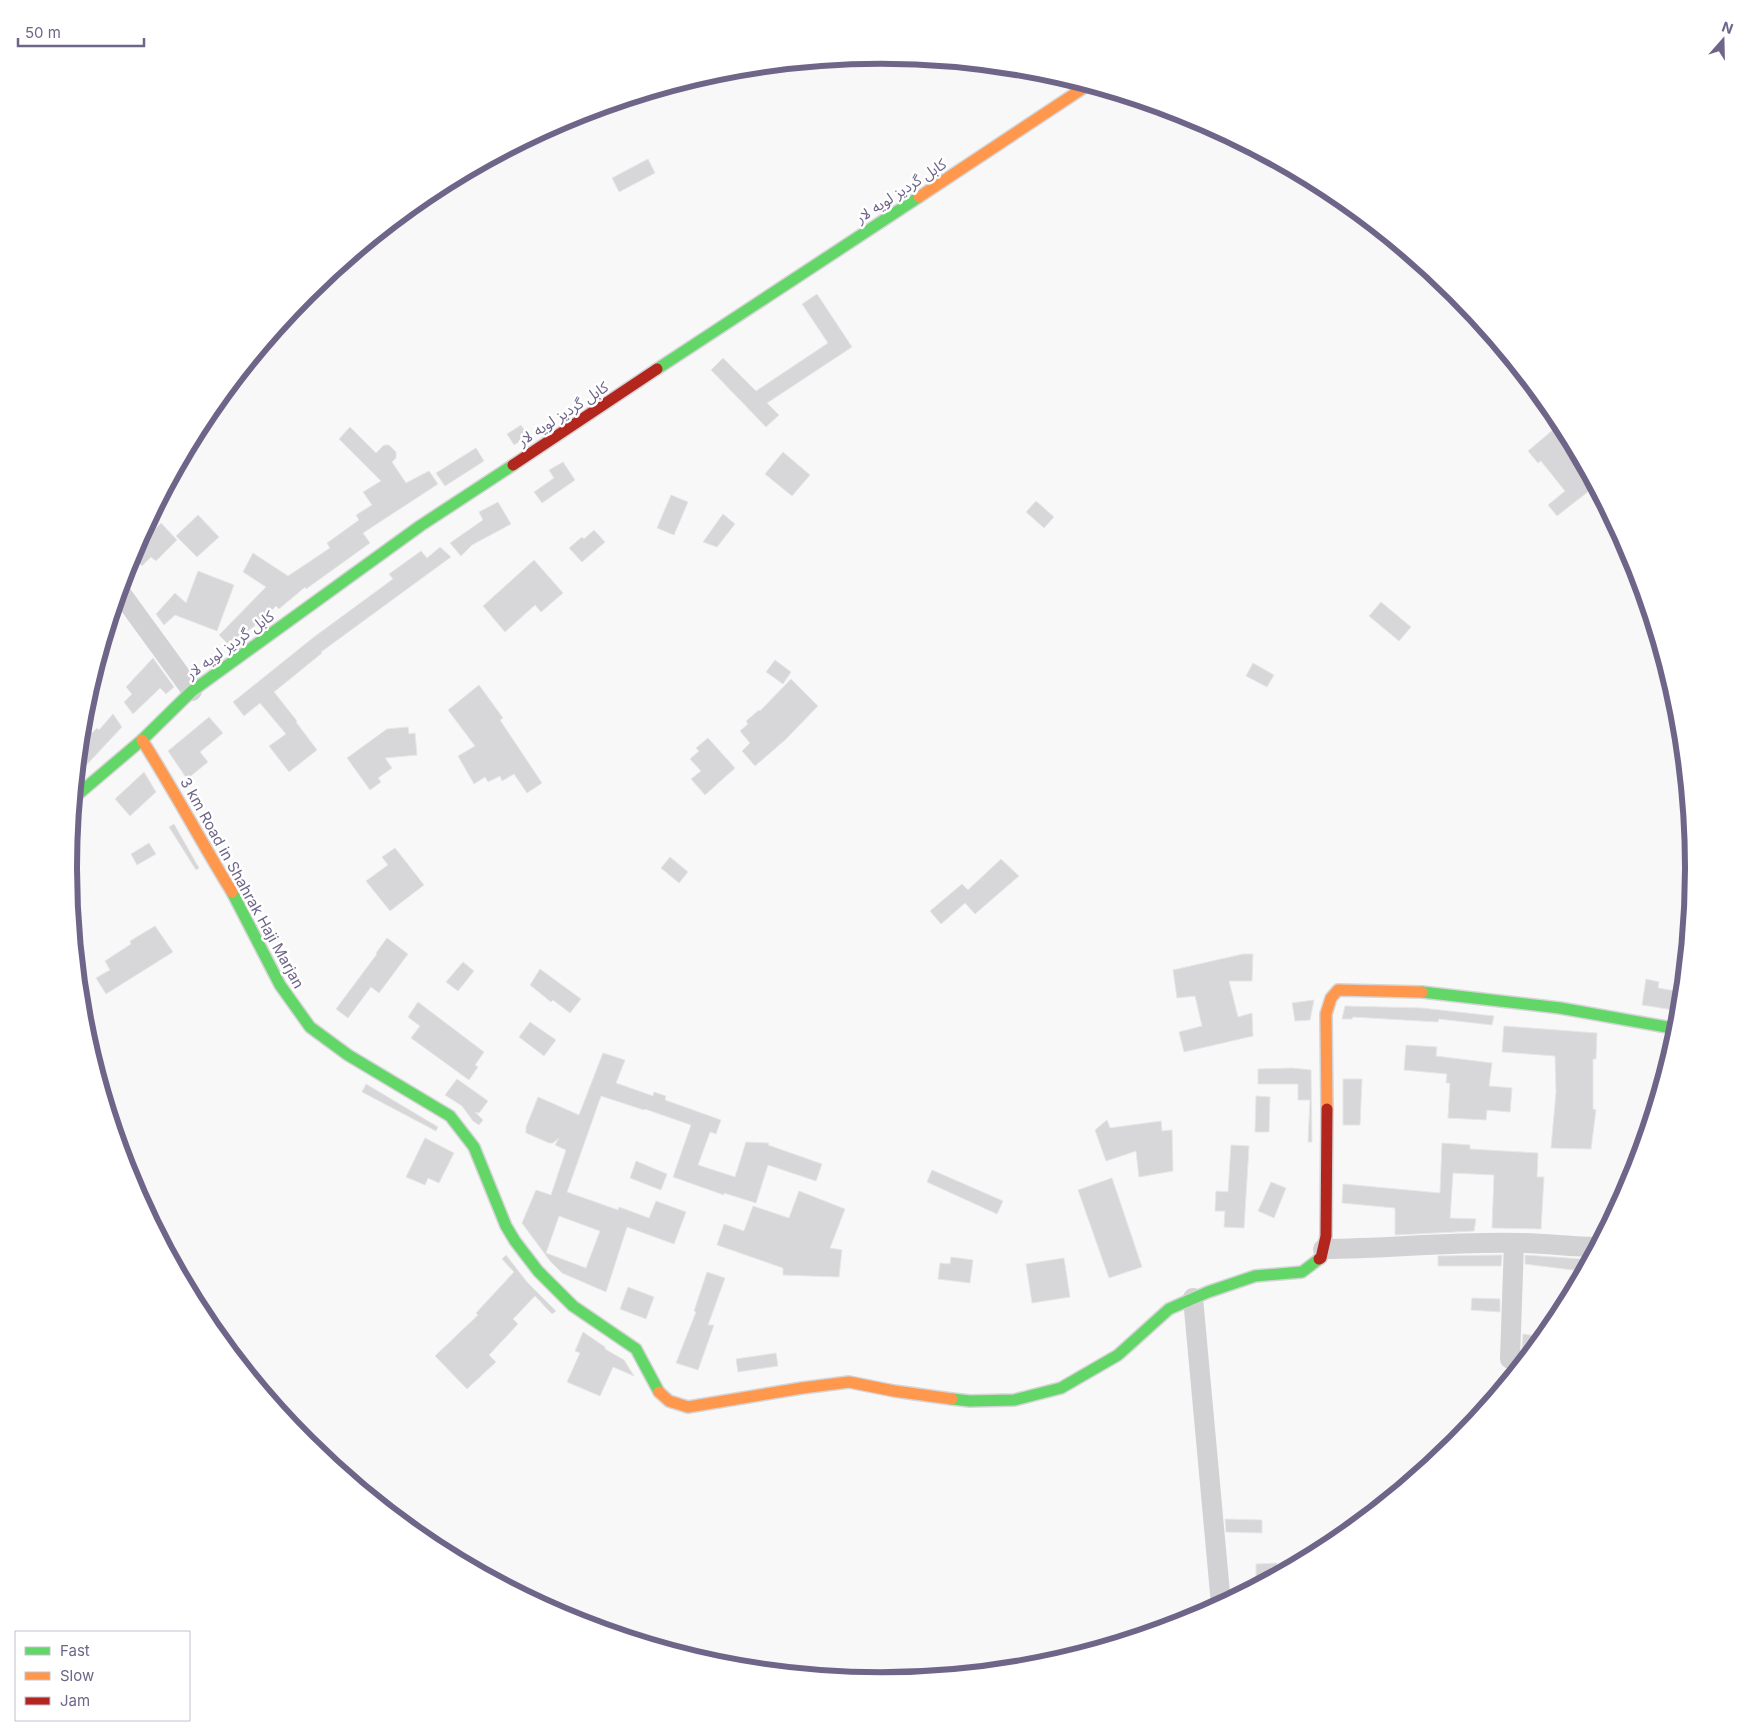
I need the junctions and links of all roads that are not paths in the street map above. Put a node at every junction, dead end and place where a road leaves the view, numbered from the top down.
1 (1082, 89) edge
2 (124, 598) edge
3 (192, 691) junction
4 (142, 740) junction
5 (81, 792) edge
6 (1669, 1027) edge
7 (1514, 1243) junction
8 (1591, 1247) edge
9 (1323, 1248) junction
10 (1193, 1298) junction
11 (1510, 1359) dead end
12 (1220, 1597) edge

1 - 3 main road, کابل گردیز لویه لار
2 - 3 street
3 - 4 main road, کابل گردیز لویه لار
4 - 5 main road, کابل گردیز لویه لار
4 - 10 main road, 3 km Road in Shahrak Haji Marjan
6 - 9 main road, 3 km Road in Shahrak Haji Marjan
7 - 8 street
7 - 9 street
7 - 11 street
9 - 10 main road, 3 km Road in Shahrak Haji Marjan
10 - 12 street

